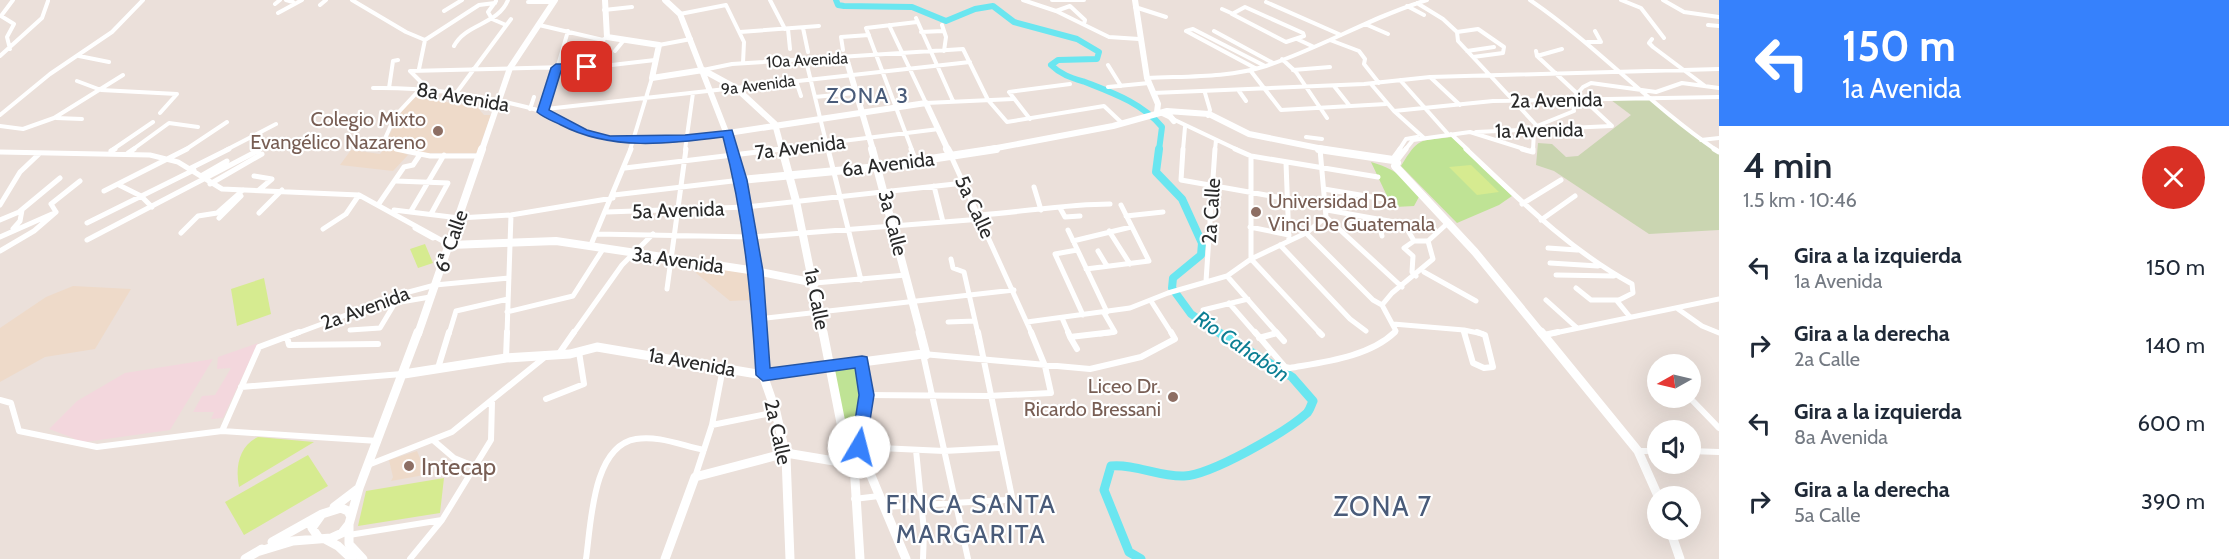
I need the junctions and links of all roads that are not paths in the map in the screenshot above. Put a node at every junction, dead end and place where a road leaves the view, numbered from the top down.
1 (13, 0) edge
2 (143, 0) edge
3 (280, 0) edge
4 (286, 0) edge
5 (302, 0) edge
6 (326, 0) edge
7 (355, 0) edge
8 (462, 0) edge
9 (507, 0) edge
10 (604, 0) edge
11 (665, 0) edge
12 (719, 0) edge
13 (770, 0) edge
14 (1023, 0) edge
15 (1052, 0) edge
16 (1084, 0) edge
17 (1403, 0) edge
18 (1426, 0) edge
19 (1530, 0) edge
20 (1622, 0) edge
21 (1666, 0) edge
22 (48, 1) edge
23 (496, 1) edge
24 (554, 1) edge
25 (293, 2) dead end
26 (528, 2) edge
27 (1266, 2) dead end
28 (274, 3) dead end
29 (1135, 3) edge
30 (1415, 4) junction
31 (320, 5) dead end
32 (724, 5) junction
33 (1407, 6) junction
34 (632, 7) dead end
35 (1222, 9) dead end
36 (604, 10) junction
37 (444, 11) dead end
38 (1056, 11) junction
39 (1231, 13) junction
40 (278, 14) dead end
41 (680, 14) junction
42 (1424, 15) dead end
43 (1166, 17) dead end
44 (1719, 17) edge
45 (492, 19) junction
46 (511, 19) dead end
47 (1084, 24) junction
48 (1365, 24) junction
49 (506, 25) junction
50 (538, 25) junction
51 (889, 25) junction
52 (942, 25) dead end
53 (1708, 25) dead end
54 (819, 26) dead end
55 (1719, 26) edge
56 (803, 28) junction
57 (787, 29) junction
58 (568, 31) junction
59 (943, 31) junction
60 (1595, 31) dead end
61 (740, 32) junction
62 (921, 32) junction
63 (1214, 32) dead end
64 (1457, 32) junction
65 (1388, 34) dead end
66 (869, 35) junction
67 (1341, 35) junction
68 (1664, 38) dead end
69 (605, 39) junction
70 (624, 39) junction
71 (691, 39) junction
72 (1139, 39) junction
73 (1297, 39) junction
74 (1652, 39) dead end
75 (425, 40) junction
76 (1330, 40) junction
77 (1587, 42) junction
78 (659, 45) junction
79 (454, 46) dead end
80 (1314, 46) junction
81 (1494, 47) dead end
82 (1504, 47) junction
83 (10, 49) junction
84 (790, 49) dead end
85 (1562, 49) dead end
86 (615, 51) dead end
87 (944, 51) junction
88 (1467, 51) junction
89 (1511, 51) dead end
90 (808, 52) dead end
91 (929, 52) junction
92 (845, 54) junction
93 (903, 54) junction
94 (1537, 54) joint
95 (0, 56) edge
96 (79, 56) junction
97 (875, 56) junction
98 (1473, 57) junction
99 (1282, 59) junction
100 (398, 60) dead end
101 (656, 60) junction
102 (806, 61) junction
103 (109, 62) dead end
104 (970, 62) junction
105 (743, 63) junction
106 (1273, 63) junction
107 (1108, 65) dead end
108 (936, 66) junction
109 (1264, 66) junction
110 (587, 67) junction
111 (1330, 67) dead end
112 (476, 68) junction
113 (510, 68) junction
114 (556, 68) junction
115 (712, 68) junction
116 (910, 68) junction
117 (417, 69) junction
118 (1252, 69) junction
119 (1719, 69) edge
120 (703, 70) junction
121 (1293, 70) junction
122 (1682, 70) junction
123 (880, 72) junction
124 (1620, 72) junction
125 (1555, 74) junction
126 (123, 75) dead end
127 (850, 75) junction
128 (1490, 75) junction
129 (1430, 77) junction
130 (652, 78) junction
131 (723, 78) junction
132 (811, 79) junction
133 (1148, 80) junction
134 (1400, 80) junction
135 (77, 81) dead end
136 (796, 81) junction
137 (1379, 83) junction
138 (1070, 84) dead end
139 (1371, 84) junction
140 (1121, 86) junction
141 (1334, 86) junction
142 (422, 87) junction
143 (1108, 87) dead end
144 (373, 88) dead end
145 (389, 88) junction
146 (736, 88) junction
147 (1305, 88) junction
148 (1719, 88) edge
149 (1266, 89) junction
150 (1639, 89) junction
151 (1709, 89) junction
152 (101, 90) junction
153 (712, 90) junction
154 (1239, 91) junction
155 (457, 92) junction
156 (693, 93) junction
157 (855, 93) junction
158 (1154, 93) junction
159 (1205, 93) junction
160 (1577, 94) junction
161 (801, 96) dead end
162 (1719, 96) edge
163 (534, 97) dead end
164 (815, 97) junction
165 (646, 98) junction
166 (1013, 99) junction
167 (1650, 99) junction
168 (988, 100) junction
169 (1572, 100) junction
170 (1583, 100) junction
171 (953, 101) junction
172 (1246, 101) dead end
173 (1514, 101) junction
174 (498, 102) junction
175 (926, 103) junction
176 (1386, 104) junction
177 (1349, 105) junction
178 (1460, 105) junction
179 (1318, 107) junction
180 (895, 108) junction
181 (1426, 108) junction
182 (530, 109) junction
183 (544, 110) junction
184 (1394, 111) junction
185 (160, 112) dead end
186 (861, 112) junction
187 (1156, 112) junction
188 (1168, 114) junction
189 (0, 115) edge
190 (1208, 115) junction
191 (820, 117) junction
192 (54, 118) junction
193 (1327, 118) dead end
194 (82, 119) dead end
195 (1030, 119) junction
196 (1174, 121) junction
197 (153, 122) dead end
198 (227, 122) dead end
199 (276, 124) dead end
200 (775, 124) junction
201 (1124, 124) junction
202 (0, 126) edge
203 (198, 127) dead end
204 (1185, 127) junction
205 (1535, 128) junction
206 (939, 129) junction
207 (1470, 132) junction
208 (728, 133) junction
209 (905, 134) junction
210 (1450, 134) junction
211 (1306, 136) joint
212 (1422, 137) junction
213 (685, 138) junction
214 (869, 138) junction
215 (1719, 138) edge
216 (1322, 139) dead end
217 (635, 140) junction
218 (1216, 140) junction
219 (1701, 140) junction
220 (827, 144) junction
221 (1308, 147) junction
222 (783, 148) junction
223 (1324, 149) junction
224 (110, 152) junction
225 (261, 152) dead end
226 (1719, 152) edge
227 (128, 153) junction
228 (2, 154) edge
229 (39, 154) junction
230 (444, 155) junction
231 (735, 155) junction
232 (419, 156) junction
233 (478, 156) junction
234 (951, 156) junction
235 (1251, 156) junction
236 (171, 159) junction
237 (227, 161) dead end
238 (916, 161) junction
239 (683, 162) junction
240 (1391, 162) junction
241 (1286, 163) junction
242 (878, 167) junction
243 (625, 168) junction
244 (193, 169) junction
245 (1322, 169) junction
246 (834, 171) junction
247 (791, 175) junction
248 (254, 176) dead end
249 (1378, 177) dead end
250 (60, 178) dead end
251 (206, 180) junction
252 (741, 180) junction
253 (1561, 180) dead end
254 (80, 181) dead end
255 (396, 181) junction
256 (429, 183) junction
257 (964, 183) junction
258 (119, 184) junction
259 (934, 186) junction
260 (1212, 186) junction
261 (681, 187) junction
262 (1034, 187) dead end
263 (1324, 189) junction
264 (245, 190) junction
265 (259, 190) junction
266 (282, 190) junction
267 (104, 191) dead end
268 (885, 191) junction
269 (1250, 192) junction
270 (359, 195) junction
271 (141, 196) junction
272 (613, 196) junction
273 (839, 196) junction
274 (1575, 196) dead end
275 (1288, 199) junction
276 (1390, 200) dead end
277 (796, 201) junction
278 (1110, 204) dead end
279 (1522, 204) junction
280 (0, 205) edge
281 (1121, 205) dead end
282 (381, 206) junction
283 (1157, 206) dead end
284 (152, 207) junction
285 (746, 207) junction
286 (1060, 208) junction
287 (22, 210) junction
288 (390, 210) junction
289 (1041, 210) junction
290 (1327, 210) junction
291 (411, 211) junction
292 (678, 211) junction
293 (56, 212) junction
294 (607, 212) junction
295 (1162, 212) joint
296 (259, 213) dead end
297 (430, 214) junction
298 (511, 215) junction
299 (1080, 216) dead end
300 (1126, 216) junction
301 (981, 217) junction
302 (1326, 217) junction
303 (219, 218) dead end
304 (459, 218) junction
305 (0, 220) edge
306 (1378, 220) junction
307 (1541, 220) junction
308 (943, 222) junction
309 (1449, 222) junction
310 (87, 223) dead end
311 (894, 224) junction
312 (1131, 227) junction
313 (1250, 227) junction
314 (323, 229) dead end
315 (848, 229) junction
316 (1068, 231) dead end
317 (1109, 231) junction
318 (10, 232) junction
319 (181, 233) dead end
320 (803, 233) junction
321 (1306, 233) junction
322 (597, 234) junction
323 (653, 234) junction
324 (675, 234) junction
325 (1382, 236) dead end
326 (0, 237) edge
327 (751, 237) junction
328 (1289, 238) junction
329 (87, 240) dead end
330 (1073, 241) junction
331 (1414, 241) junction
332 (1428, 241) junction
333 (510, 244) junction
334 (450, 245) junction
335 (1280, 245) junction
336 (590, 247) junction
337 (1548, 248) dead end
338 (603, 249) junction
339 (1077, 250) junction
340 (1579, 250) junction
341 (0, 251) edge
342 (1098, 251) dead end
343 (633, 254) junction
344 (671, 258) junction
345 (951, 259) dead end
346 (1251, 259) junction
347 (1550, 263) dead end
348 (1130, 264) junction
349 (1107, 266) junction
350 (1599, 266) junction
351 (1086, 268) junction
352 (756, 271) junction
353 (1424, 272) junction
354 (906, 275) junction
355 (1556, 275) dead end
356 (1227, 276) junction
357 (1416, 276) junction
358 (1616, 276) junction
359 (509, 279) junction
360 (861, 280) junction
361 (1206, 281) junction
362 (815, 283) junction
363 (435, 285) junction
364 (1402, 287) junction
365 (1576, 288) dead end
366 (667, 290) dead end
367 (1014, 290) junction
368 (1183, 290) joint
369 (970, 295) junction
370 (430, 297) junction
371 (508, 299) junction
372 (1248, 299) junction
373 (1719, 299) edge
374 (1546, 300) dead end
375 (1618, 300) junction
376 (913, 301) junction
377 (1151, 301) junction
378 (1476, 301) dead end
379 (1229, 303) junction
380 (1382, 305) junction
381 (1678, 309) junction
382 (1203, 310) dead end
383 (507, 312) junction
384 (820, 312) junction
385 (1106, 312) junction
386 (1083, 315) junction
387 (1630, 317) junction
388 (1062, 318) junction
389 (758, 319) junction
390 (975, 321) junction
391 (948, 322) dead end
392 (1028, 322) junction
393 (1393, 324) junction
394 (1576, 327) junction
395 (350, 330) dead end
396 (1464, 330) junction
397 (1366, 331) dead end
398 (1277, 333) junction
399 (1719, 333) edge
400 (1322, 335) dead end
401 (1544, 335) junction
402 (287, 337) junction
403 (1070, 337) junction
404 (1259, 338) junction
405 (1284, 341) dead end
406 (378, 344) dead end
407 (1077, 350) dead end
408 (579, 352) junction
409 (924, 355) junction
410 (557, 356) junction
411 (545, 357) junction
412 (506, 358) junction
413 (982, 360) junction
414 (862, 361) junction
415 (830, 366) junction
416 (1044, 366) junction
417 (723, 367) junction
418 (438, 368) junction
419 (404, 374) junction
420 (763, 375) junction
421 (241, 387) junction
422 (867, 395) junction
423 (988, 396) junction
424 (933, 397) junction
425 (546, 399) dead end
426 (0, 400) edge
427 (492, 402) junction
428 (1700, 408) edge
429 (776, 412) junction
430 (712, 425) junction
431 (862, 427) junction
432 (842, 428) junction
433 (1719, 428) edge
434 (222, 431) junction
435 (638, 439) joint
436 (433, 440) junction
437 (377, 445) junction
438 (859, 447) junction
439 (999, 448) junction
440 (704, 450) junction
441 (916, 450) junction
442 (944, 451) junction
443 (1638, 451) junction
444 (1647, 451) edge
445 (1701, 451) edge
446 (1719, 452) edge
447 (786, 453) junction
448 (385, 459) junction
449 (846, 463) dead end
450 (368, 465) junction
451 (476, 467) junction
452 (866, 472) dead end
453 (695, 477) junction
454 (872, 481) junction
455 (1654, 486) edge
456 (359, 488) junction
457 (879, 496) junction
458 (855, 499) junction
459 (957, 502) junction
460 (920, 503) junction
461 (884, 507) junction
462 (332, 508) junction
463 (321, 514) junction
464 (442, 520) junction
465 (350, 521) junction
466 (348, 536) junction
467 (322, 539) junction
468 (1673, 540) edge
469 (260, 551) junction
470 (245, 559) edge
471 (352, 559) edge
472 (363, 559) edge
473 (410, 559) edge
474 (586, 559) edge
475 (665, 559) edge
476 (790, 559) edge
477 (860, 559) edge
478 (906, 559) edge
479 (923, 559) edge
480 (968, 559) edge
481 (1680, 559) edge

1 - 83 street
2 - 96 street
3 - 28 street
4 - 25 street
5 - 40 street
6 - 31 street
7 - 75 street
8 - 37 street
9 - 23 street
9 - 45 street
10 - 36 main road
11 - 41 main road, 2a Calle
12 - 32 street
13 - 57 street
14 - 38 street
15 - 16 street
17 - 30 street
18 - 30 street
19 - 77 street
20 - 68 street
21 - 44 street
22 - 83 street
23 - 45 street
23 - 75 street
24 - 26 street
24 - 50 main road, 6ª Calle
27 - 67 street
29 - 43 street
29 - 72 main road
30 - 33 street
30 - 64 street
32 - 41 street
32 - 61 street
33 - 42 street
33 - 48 street
34 - 36 street
35 - 39 street
36 - 69 main road
38 - 47 street
38 - 47 street
39 - 73 street
39 - 73 street
41 - 71 main road, 2a Calle
45 - 49 street
45 - 79 street
46 - 49 street
47 - 72 street
48 - 65 street
48 - 67 street
49 - 112 street
50 - 58 street
50 - 113 main road, 6ª Calle
51 - 62 street
51 - 66 street
51 - 93 street, 5a Calle
52 - 59 street
53 - 55 street
54 - 56 street
56 - 57 street
56 - 90 street
57 - 61 street
57 - 84 street
58 - 69 street
58 - 114 street
59 - 62 street
59 - 87 street
60 - 77 street
61 - 105 street
62 - 91 street
63 - 106 street
64 - 82 street
64 - 88 street
66 - 92 street
66 - 97 street
67 - 76 street
69 - 70 main road
69 - 110 street
70 - 78 main road
70 - 86 street
71 - 78 street
71 - 120 main road, 2a Calle
72 - 133 main road
73 - 80 street
74 - 122 street
75 - 117 street
76 - 80 street
76 - 137 street
77 - 124 street
78 - 101 main road
80 - 99 street
81 - 88 street
82 - 89 street
82 - 98 street
83 - 95 street
85 - 94 street
87 - 91 street, 10a Avenida
87 - 104 street, 10a Avenida
88 - 98 street
91 - 93 street, 10a Avenida
91 - 108 street
92 - 97 street, 10a Avenida
92 - 102 street, 10a Avenida
92 - 127 main road, 3a Calle
93 - 97 street, 10a Avenida
93 - 116 street, 5a Calle
94 - 125 street
96 - 103 street
96 - 189 street
97 - 123 street
98 - 128 street
99 - 106 street
99 - 121 street
100 - 145 street
101 - 110 street
101 - 130 main road
102 - 105 street, 10a Avenida
102 - 132 street
104 - 108 street, 9a Avenida
104 - 168 street
105 - 115 street, 10a Avenida
106 - 109 street
107 - 140 street
108 - 116 street, 9a Avenida
108 - 171 street
109 - 118 street
109 - 118 street
110 - 114 street
111 - 121 street
112 - 113 street
112 - 117 street
112 - 155 street
113 - 114 street
113 - 174 main road, 6ª Calle
114 - 183 street
115 - 120 street, 10a Avenida
115 - 131 street, 1a Calle
116 - 123 street, 9a Avenida
116 - 175 street, 5a Calle
117 - 142 street
118 - 133 street
118 - 149 street
119 - 122 street
120 - 130 main road, 10a Avenida
120 - 131 main road
120 - 153 main road, 2a Calle
121 - 147 street
122 - 124 street
122 - 151 street
123 - 127 street, 9a Avenida
123 - 180 street
124 - 125 street
124 - 150 street
125 - 128 street
125 - 160 street
126 - 152 street
127 - 132 street, 9a Avenida
127 - 157 main road, 3a Calle
128 - 129 street
128 - 173 street
129 - 134 street
129 - 178 street
130 - 165 street
131 - 146 main road, 1a Calle
132 - 136 street, 9a Avenida
132 - 164 street
133 - 140 street
133 - 158 main road
134 - 137 street
134 - 181 street
135 - 152 street
136 - 146 street, 9a Avenida
136 - 161 street
137 - 139 street
138 - 166 street
139 - 141 street
139 - 176 street
140 - 143 street
141 - 147 street
141 - 177 street
142 - 145 street, 8a Avenida
142 - 155 street, 8a Avenida
142 - 232 street
144 - 145 street, 8a Avenida
146 - 153 street, 9a Avenida
146 - 200 main road, 1a Calle
147 - 149 street
147 - 179 street
148 - 151 street
149 - 154 street
149 - 179 street
150 - 151 street
150 - 160 street
150 - 167 street
151 - 162 street
152 - 185 street
152 - 192 street
153 - 156 street, 9a Avenida
153 - 208 main road, 2a Calle
154 - 159 street
154 - 172 street
155 - 174 street, 8a Avenida
156 - 165 street, 9a Avenida
156 - 213 street
157 - 164 street
157 - 186 main road, 3a Calle
158 - 159 street
158 - 187 main road
159 - 190 street
160 - 169 street
160 - 170 street
162 - 167 street, 2a Avenida
163 - 182 street
164 - 191 street
165 - 183 street, 9a Avenida
165 - 217 street
166 - 168 street, 8a Avenida
166 - 195 street
167 - 170 street, 2a Avenida
167 - 219 street
168 - 171 street, 8a Avenida
168 - 195 street
169 - 170 street, 2a Avenida
169 - 173 street, 2a Avenida
169 - 205 street
170 - 205 street, 1a Avenida
171 - 175 street, 8a Avenida
173 - 178 street, 2a Avenida
173 - 205 street
174 - 182 street, 8a Avenida
174 - 233 main road, 6ª Calle
175 - 180 main road, 8a Avenida
175 - 206 main road, 5a Calle
176 - 177 street
176 - 184 street
177 - 179 street
178 - 181 street, 2a Avenida
179 - 193 street
180 - 186 main road, 8a Avenida
180 - 209 street
181 - 184 street, 2a Avenida
181 - 210 street
182 - 183 street, 8a Avenida
183 - 217 street, 8a Avenida
184 - 212 street
186 - 191 main road, 8a Avenida
186 - 214 main road, 3a Calle
187 - 188 main road
187 - 190 main road
187 - 196 street
187 - 201 main road, 6a Avenida
188 - 190 main road
188 - 196 main road
190 - 221 main road
191 - 200 main road, 8a Avenida
191 - 220 street
192 - 194 street
192 - 202 street
195 - 201 street
196 - 204 street
197 - 224 street
198 - 236 street
199 - 244 street
200 - 208 main road, 8a Avenida
200 - 222 main road, 1a Calle
201 - 234 main road, 6a Avenida
203 - 227 street
204 - 218 street
204 - 260 street
205 - 207 street, 1a Avenida
205 - 207 street
206 - 209 street, 7a Avenida
206 - 234 main road, 5a Calle
207 - 210 street, 1a Avenida
208 - 213 street, 8a Avenida
208 - 231 main road, 2a Calle
209 - 214 street, 7a Avenida
209 - 238 street
210 - 212 street, 1a Avenida
210 - 279 street
211 - 216 street
211 - 221 street
212 - 240 street
213 - 217 street, 8a Avenida
213 - 239 street
214 - 220 street, 7a Avenida
214 - 242 main road, 3a Calle
215 - 219 street
217 - 243 street
218 - 235 street
218 - 260 street, 2a Calle
219 - 226 street
220 - 222 street, 7a Avenida
220 - 246 street
221 - 223 main road
222 - 231 street, 7a Avenida
222 - 247 main road, 1a Calle
223 - 240 main road
223 - 245 street
224 - 227 street
224 - 229 street
225 - 251 street
227 - 236 street
228 - 229 street
229 - 280 street
230 - 232 street
230 - 233 street
230 - 256 street
231 - 239 street, 7a Avenida
231 - 252 main road, 2a Calle
232 - 255 street
233 - 304 main road, 6ª Calle
234 - 238 main road, 6a Avenida
234 - 257 street, 5a Calle
235 - 241 street
235 - 269 street
236 - 244 street
236 - 258 street
237 - 251 street
238 - 242 main road, 6a Avenida
239 - 243 street, 7a Avenida
239 - 261 street
240 - 309 main road
241 - 245 street
241 - 275 street
242 - 246 main road, 6a Avenida
242 - 268 main road, 3a Calle
243 - 272 street
244 - 251 street
244 - 271 street
245 - 249 street
245 - 263 street
246 - 247 main road, 6a Avenida
246 - 273 street
247 - 252 main road, 6a Avenida
247 - 277 main road, 1a Calle
248 - 265 street
250 - 287 street
251 - 264 street
251 - 284 street
252 - 261 street, 6a Avenida
252 - 285 main road, 2a Calle
253 - 279 street
254 - 293 street
255 - 256 street
255 - 282 street
256 - 291 street
256 - 297 street
257 - 259 street, 5a Avenida
257 - 301 street, 5a Calle
258 - 267 street
258 - 271 street
259 - 268 street, 5a Avenida
259 - 308 street
260 - 269 street
260 - 361 street, 2a Calle
261 - 272 street, 6a Avenida
261 - 292 street
262 - 289 street
263 - 276 street
263 - 290 street
264 - 265 street
264 - 303 street
264 - 319 street
265 - 266 street
266 - 270 street
266 - 296 street
268 - 273 street, 5a Avenida
268 - 311 main road, 3a Calle
269 - 275 street
269 - 313 street
270 - 282 street
270 - 314 street
271 - 284 street
271 - 310 street
272 - 294 street
272 - 298 street, 5a Avenida
273 - 277 street, 5a Avenida
273 - 315 street
274 - 307 street
275 - 328 street
277 - 285 street, 5a Avenida
277 - 320 main road, 1a Calle
278 - 286 street
279 - 307 street
281 - 300 street
282 - 288 street
282 - 334 street
283 - 295 street
284 - 329 street
285 - 292 street, 5a Avenida
285 - 327 main road, 2a Calle
286 - 289 street
286 - 299 street
287 - 305 street
287 - 318 street
288 - 291 street, 5a Avenida
288 - 334 street
289 - 301 street
290 - 302 street
290 - 306 street
291 - 297 street, 5a Avenida
292 - 294 street, 5a Avenida
292 - 324 street
293 - 318 street
293 - 341 street
294 - 322 street
295 - 300 street
297 - 304 street, 5a Avenida
298 - 304 street, 5a Avenida
298 - 333 street
300 - 312 street
301 - 308 street
301 - 367 street, 5a Calle
302 - 321 street
302 - 364 street
304 - 334 main road, 6ª Calle
306 - 325 street
306 - 331 street
307 - 340 street
308 - 311 street
309 - 332 street
309 - 401 main road
311 - 315 street
311 - 354 main road, 3a Calle
312 - 317 street
312 - 348 street
313 - 328 street
313 - 346 street
315 - 320 street
315 - 360 street
316 - 330 street
317 - 330 street
317 - 348 street
318 - 326 street
320 - 327 street
320 - 362 main road, 1a Calle
321 - 328 street
321 - 380 street
322 - 323 street
322 - 336 street
323 - 324 street
323 - 343 street
324 - 327 street
324 - 344 street
327 - 352 main road, 2a Calle
328 - 335 street
330 - 339 street
331 - 332 street
331 - 357 street
332 - 353 street
333 - 334 main road, 3a Avenida
333 - 336 main road, 3a Avenida
333 - 359 street
334 - 363 main road, 6ª Calle
335 - 346 street
335 - 397 street
336 - 338 main road, 3a Avenida
337 - 340 street
338 - 343 main road, 3a Avenida
338 - 383 street
339 - 351 street
339 - 386 street
340 - 350 street
342 - 349 street
343 - 344 main road, 3a Avenida
343 - 410 street
344 - 352 main road, 3a Avenida
344 - 366 street
345 - 369 street
346 - 356 street
346 - 400 street
347 - 350 street
348 - 349 street
349 - 351 street
350 - 358 street
351 - 385 street
352 - 362 main road, 3a Avenida
352 - 389 main road, 2a Calle
353 - 357 street
353 - 378 street
354 - 360 street, 3a Avenida
354 - 376 main road, 3a Calle
355 - 358 street
356 - 361 street
356 - 372 street
357 - 364 street
358 - 375 street
359 - 363 street, 2a Avenida
359 - 371 street
360 - 362 street, 3a Avenida
361 - 368 street
362 - 384 main road, 1a Calle
363 - 370 main road, 6ª Calle
363 - 402 street, 2a Avenida
364 - 380 street
365 - 375 street
367 - 369 street
367 - 392 street, 5a Calle
368 - 377 street
369 - 376 street
369 - 390 street
370 - 395 street
370 - 419 main road, 6ª Calle
371 - 383 street
371 - 418 street
372 - 379 street
372 - 398 street
373 - 381 street
374 - 394 street
375 - 387 street
376 - 384 street
376 - 409 main road, 3a Calle
377 - 385 street
377 - 416 street, 1a Avenida
379 - 382 street
379 - 404 street
380 - 393 street
381 - 387 street
381 - 399 street
383 - 412 street
384 - 389 street
384 - 415 main road, 1a Calle
385 - 386 street
385 - 403 street
386 - 388 street
387 - 394 street
388 - 392 street
388 - 403 street
389 - 420 main road, 2a Calle
390 - 391 street
390 - 413 street
392 - 416 street, 5a Calle
393 - 396 street
393 - 404 street
394 - 401 street
396 - 396 street
398 - 404 street
398 - 405 street
401 - 443 main road
402 - 406 street
402 - 421 street, 2a Avenida
403 - 407 street
408 - 410 main road, 1a Avenida
408 - 417 main road, 1a Avenida
408 - 425 street
409 - 413 street, 1a Avenida
409 - 414 main road, 1a Avenida
409 - 424 street, 3a Calle
410 - 411 main road, 1a Avenida
411 - 412 main road, 1a Avenida
411 - 427 street
412 - 418 main road, 1a Avenida
413 - 416 street, 1a Avenida
413 - 423 street
414 - 415 main road, 1a Avenida
414 - 422 main road
415 - 420 main road, 1a Avenida
415 - 432 main road, 1a Calle
416 - 423 street, 5a Calle
417 - 420 main road, 1a Avenida
417 - 430 street
418 - 419 main road, 1a Avenida
419 - 421 street, 1a Avenida
419 - 437 main road, 6ª Calle
420 - 429 main road, 2a Calle
421 - 434 street
422 - 424 street
422 - 431 main road
423 - 424 street
423 - 439 street
424 - 442 street, 3a Calle
426 - 434 street
427 - 436 street
427 - 451 street
428 - 433 street
429 - 430 street
429 - 447 main road, 2a Calle
430 - 440 street
431 - 432 street
431 - 438 main road
432 - 458 main road, 1a Calle
434 - 437 street
435 - 440 street
435 - 474 street
436 - 448 street
436 - 451 street
437 - 448 street
437 - 450 main road, 6ª Calle
438 - 441 street
438 - 454 main road
439 - 442 street
439 - 459 street
440 - 453 street
441 - 442 street
441 - 460 street
442 - 459 street, 3a Calle
443 - 444 street
443 - 455 main road
445 - 446 street
447 - 449 main road
447 - 453 main road
447 - 476 main road, 2a Calle
448 - 450 street
450 - 456 main road, 6ª Calle
451 - 464 street
452 - 454 main road
453 - 475 main road
454 - 457 main road
456 - 462 main road
456 - 465 main road, 6ª Calle
457 - 458 street
457 - 461 main road
458 - 477 main road, 1a Calle
459 - 460 street
459 - 480 street, 3a Calle
460 - 461 street
460 - 479 street
461 - 478 main road
462 - 463 main road
462 - 465 main road
463 - 467 main road
463 - 469 main road
464 - 466 street
464 - 473 street
465 - 466 main road, 6ª Calle
465 - 467 main road
466 - 472 main road
467 - 469 main road
467 - 471 main road
468 - 481 main road
469 - 470 main road

